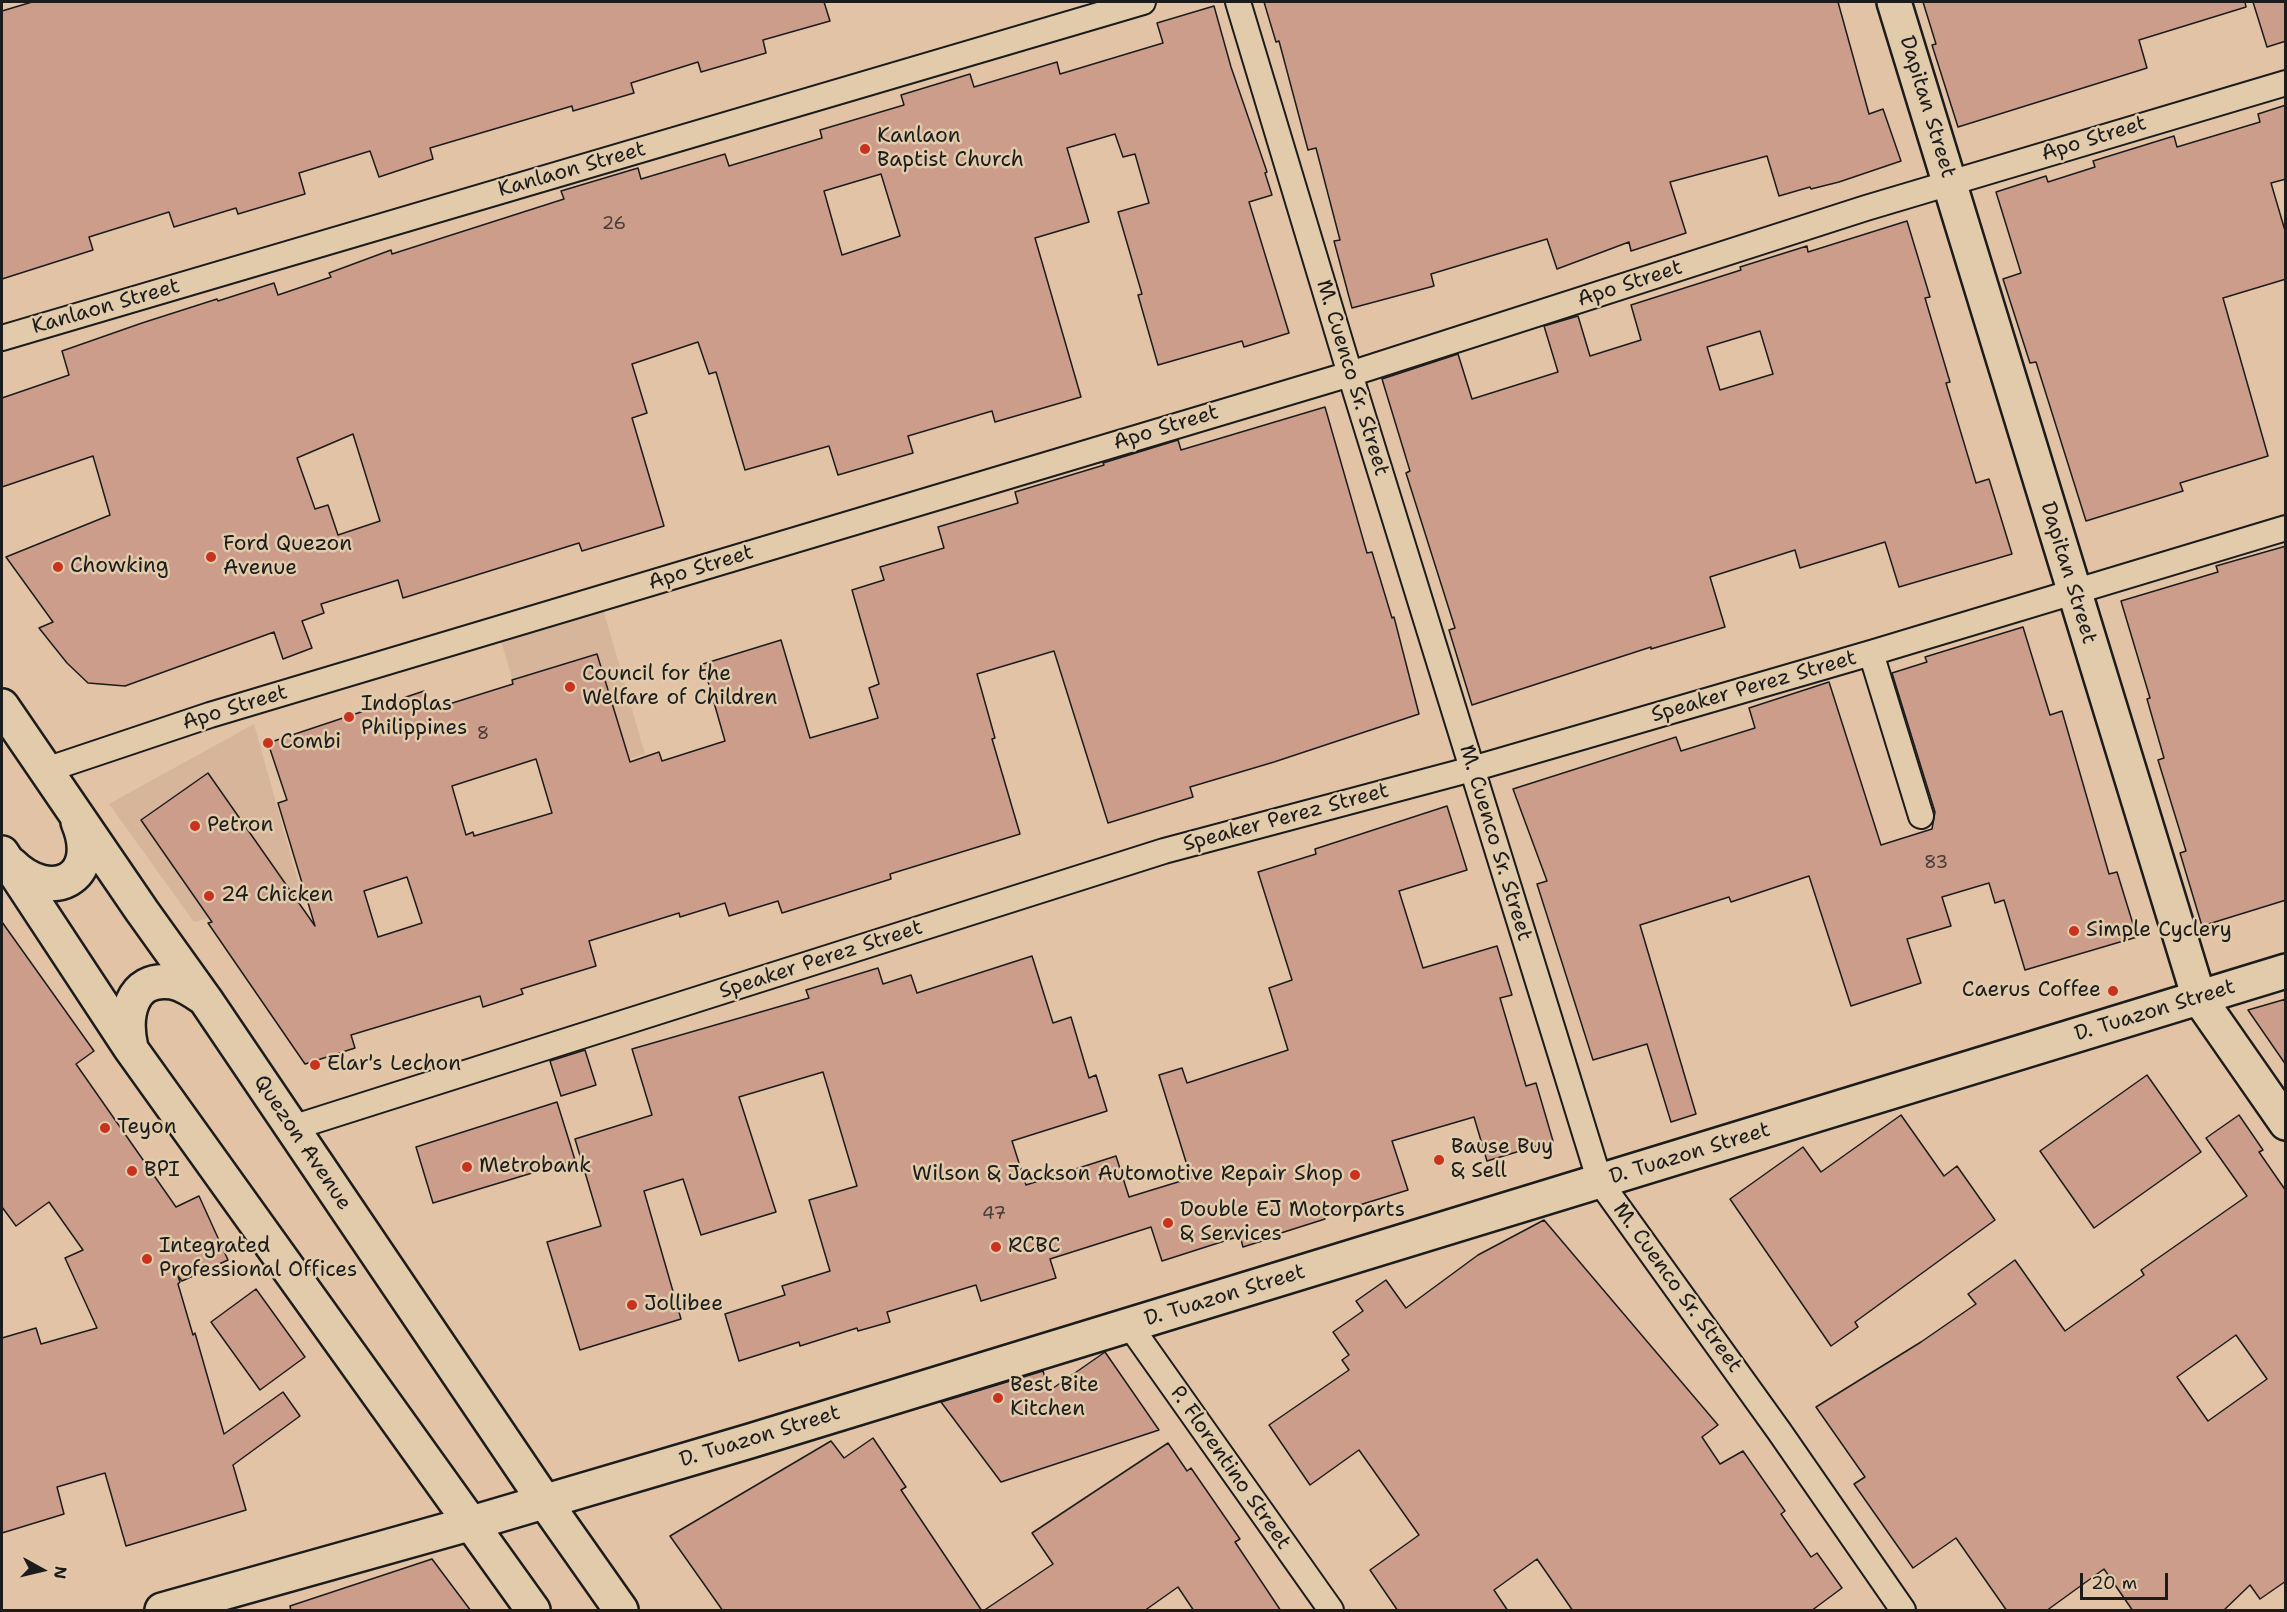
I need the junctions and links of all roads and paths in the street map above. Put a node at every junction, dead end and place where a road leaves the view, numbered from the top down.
1 (1143, 2) edge
2 (1238, 2) edge
3 (1894, 2) edge
4 (2286, 83) edge
5 (1950, 182) junction
6 (2, 338) edge
7 (1350, 374) junction
8 (2286, 528) edge
9 (2073, 593) junction
10 (1871, 653) junction
11 (2, 706) edge
12 (1472, 769) junction
13 (46, 770) junction
14 (72, 807) junction
15 (1921, 816) dead end
16 (3, 856) edge
17 (2286, 971) edge
18 (2199, 998) junction
19 (206, 999) junction
20 (131, 1049) junction
21 (2286, 1123) edge
22 (292, 1128) junction
23 (1600, 1182) junction
24 (1130, 1326) junction
25 (545, 1502) junction
26 (472, 1523) junction
27 (162, 1611) edge
28 (533, 1611) edge
29 (621, 1611) edge
30 (1331, 1611) edge
31 (1903, 1611) edge

1 - 6 street, Kanlaon Street
2 - 7 street, M. Cuenco Sr. Street
3 - 5 street, Dapitan Street
4 - 5 street, Apo Street
5 - 7 street, Apo Street
5 - 9 street, Dapitan Street
7 - 12 street, M. Cuenco Sr. Street
7 - 13 street, Apo Street
8 - 9 street, Speaker Perez Street
9 - 10 street, Speaker Perez Street
9 - 18 street, Dapitan Street
10 - 12 street, Speaker Perez Street
10 - 15 street
11 - 13 street, Quezon Avenue
12 - 22 street, Speaker Perez Street
12 - 23 street, M. Cuenco Sr. Street
13 - 14 street, Quezon Avenue
14 - 16 street
14 - 19 street, Quezon Avenue
16 - 20 street
17 - 18 street, D. Tuazon Street
18 - 21 street, Dapitan Street
18 - 23 street, D. Tuazon Street
19 - 20 street
19 - 22 street, Quezon Avenue
20 - 26 street
22 - 25 street, Quezon Avenue
23 - 24 street, D. Tuazon Street
23 - 31 street, M. Cuenco Sr. Street
24 - 25 street, D. Tuazon Street
24 - 30 street, P. Florentino Street
25 - 26 street, D. Tuazon Street
25 - 29 street, Quezon Avenue
26 - 27 street, D. Tuazon Street
26 - 28 street

